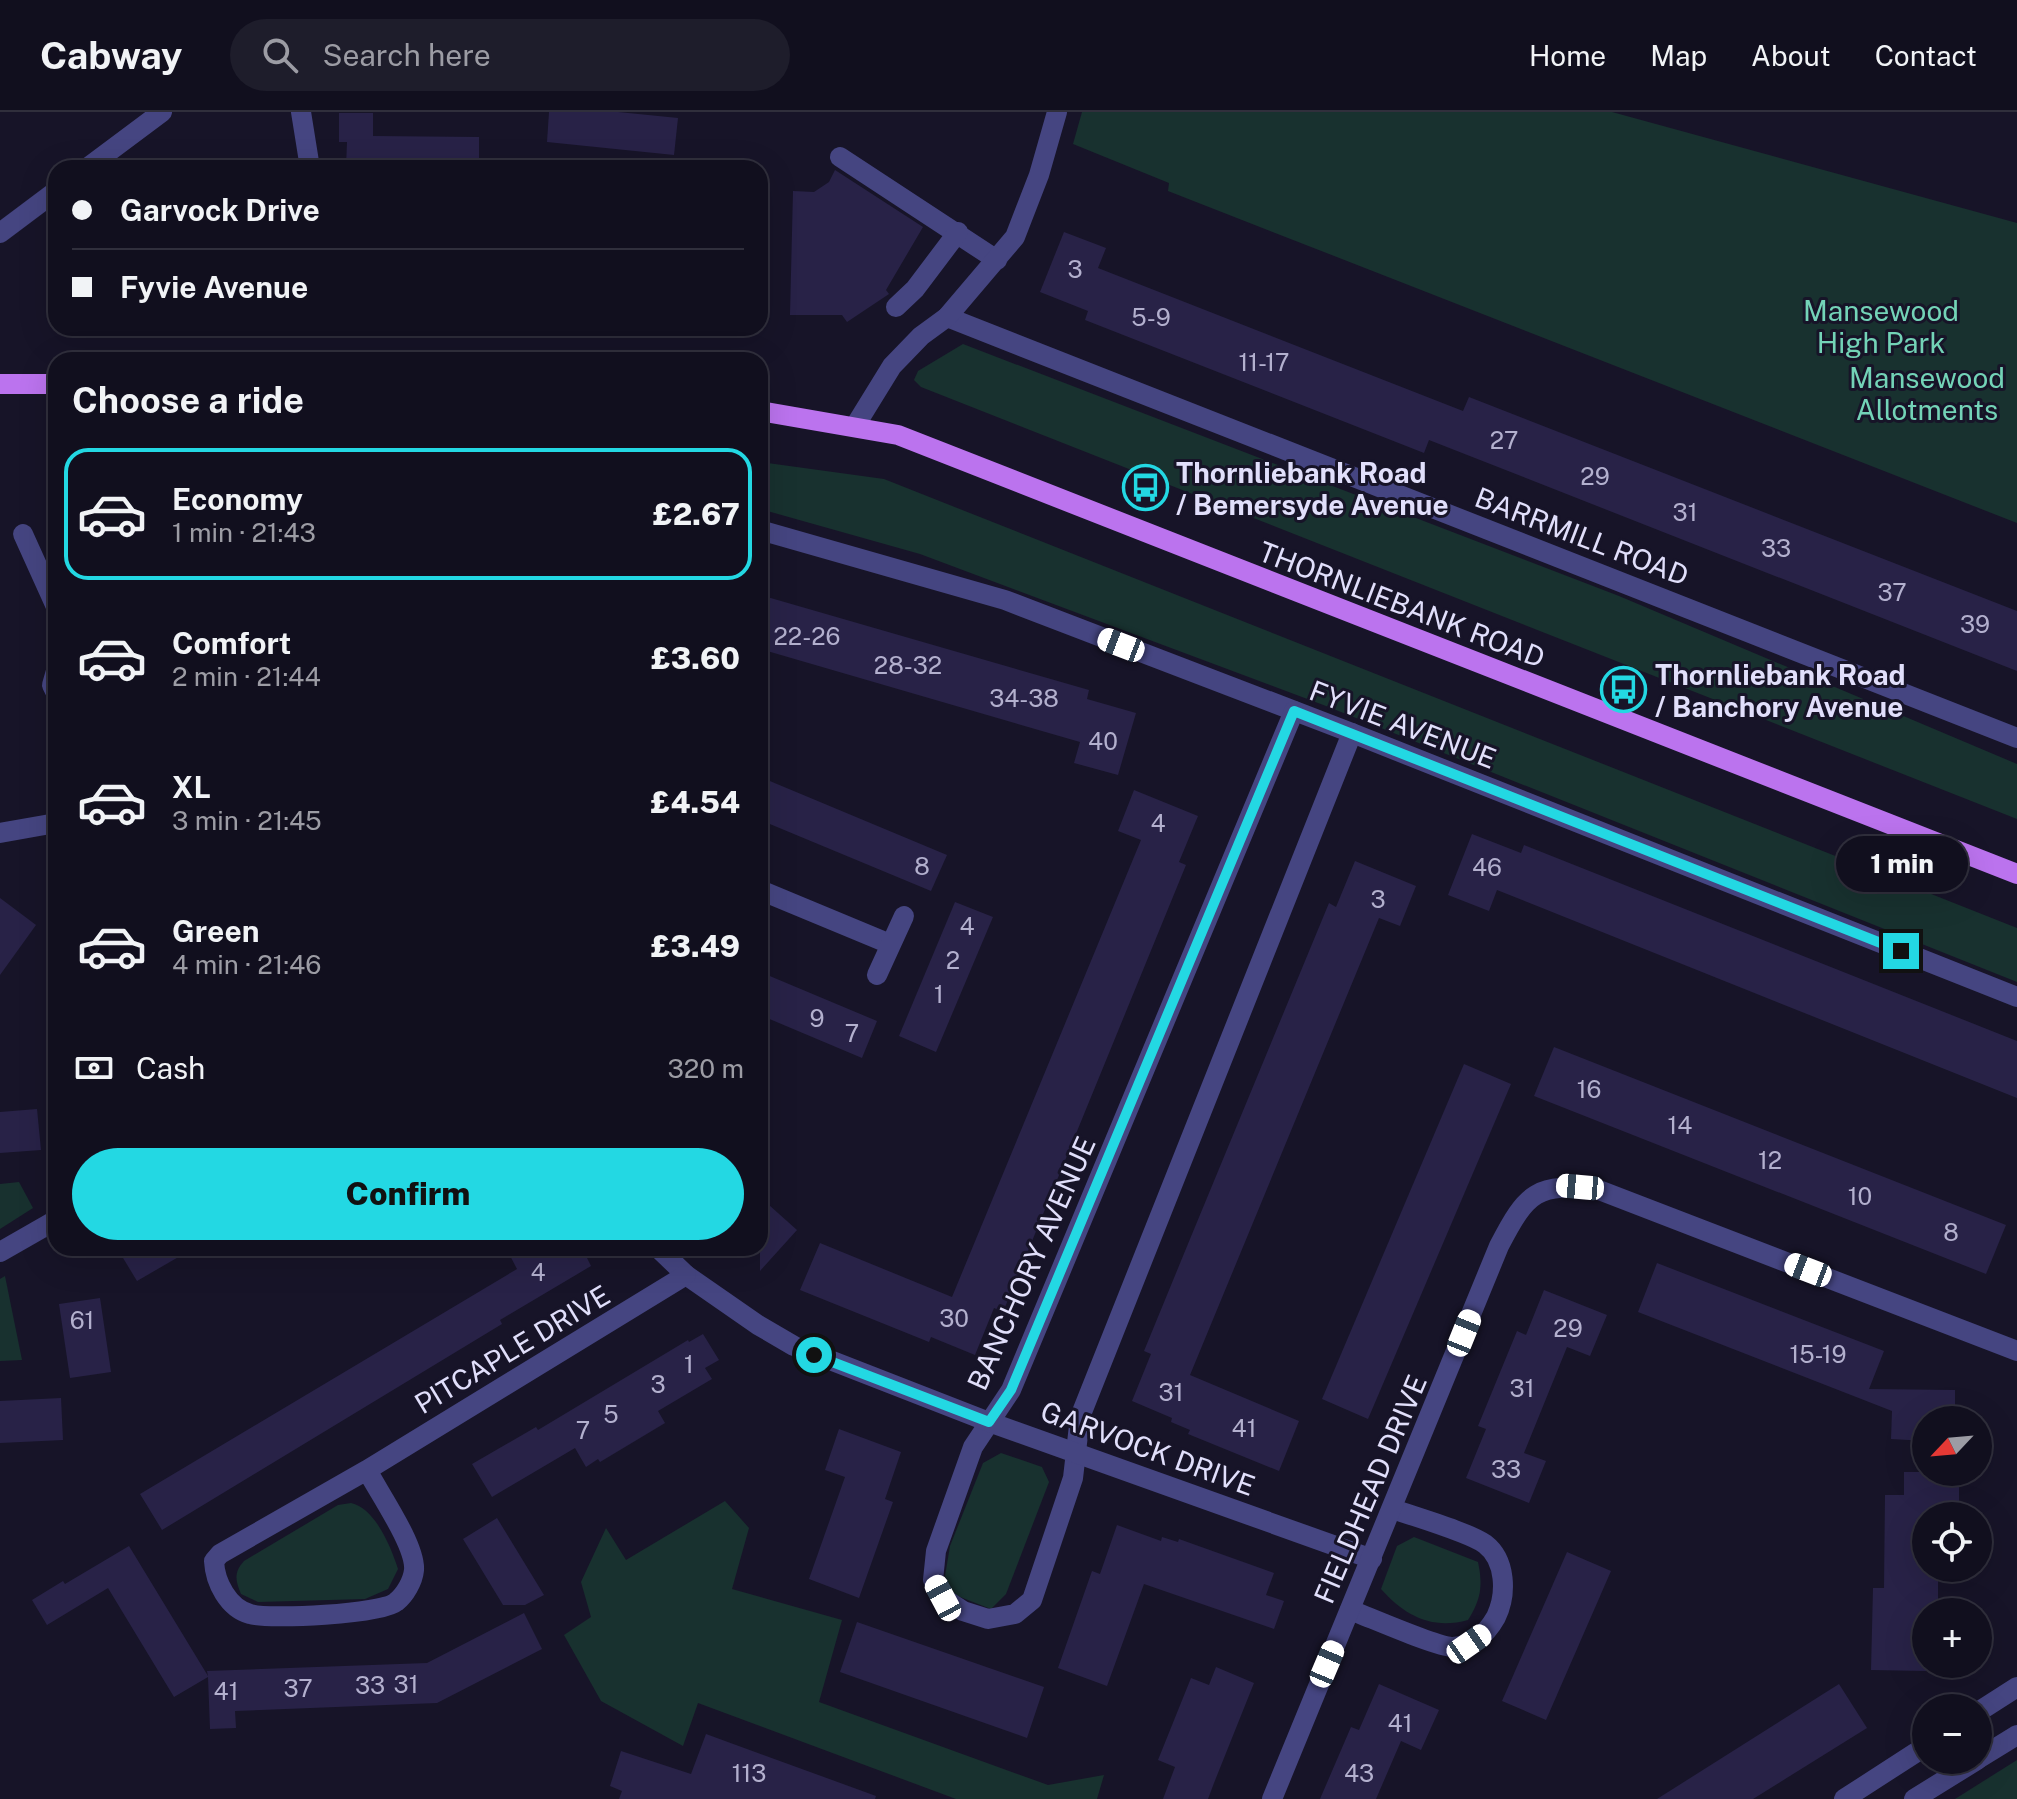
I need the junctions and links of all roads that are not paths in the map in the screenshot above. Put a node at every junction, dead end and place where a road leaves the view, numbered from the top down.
1 (162, 112) edge
2 (301, 112) edge
3 (1057, 112) edge
4 (840, 157) dead end
5 (98, 160) edge
6 (309, 160) edge
7 (48, 197) edge
8 (958, 232) junction
9 (0, 233) edge
10 (997, 260) junction
11 (896, 307) dead end
12 (947, 317) junction
13 (0, 384) edge
14 (48, 384) edge
15 (768, 412) edge
16 (855, 426) junction
17 (768, 532) edge
18 (23, 534) dead end
19 (48, 589) edge
20 (1294, 711) junction
21 (1352, 733) junction
22 (2017, 738) edge
23 (48, 824) edge
24 (0, 833) edge
25 (2017, 874) edge
26 (768, 893) edge
27 (904, 916) dead end
28 (890, 944) junction
29 (877, 975) dead end
30 (2017, 997) edge
31 (48, 1225) edge
32 (0, 1252) edge
33 (666, 1256) edge
34 (686, 1275) junction
35 (2017, 1351) edge
36 (989, 1422) junction
37 (1076, 1451) junction
38 (367, 1470) junction
39 (1393, 1509) junction
40 (1372, 1559) junction
41 (1350, 1610) junction
42 (2017, 1687) edge
43 (1992, 1703) edge
44 (2017, 1735) edge
45 (1992, 1751) edge
46 (1912, 1755) edge
47 (1954, 1774) edge
48 (1272, 1799) edge
49 (1844, 1799) edge
50 (1914, 1799) edge

1 - 5 street
2 - 6 street
3 - 10 street
4 - 8 street
7 - 9 street
8 - 10 street
8 - 11 street
10 - 12 street
12 - 16 street
12 - 22 street, BARRMILL ROAD
13 - 14 main road
15 - 16 main road, THORNLIEBANK ROAD
16 - 25 main road, THORNLIEBANK ROAD
17 - 20 street, FYVIE AVENUE
18 - 19 street
20 - 21 street, FYVIE AVENUE
20 - 36 street, BANCHORY AVENUE
21 - 30 street, FYVIE AVENUE
21 - 37 street, BANCHORY AVENUE
23 - 24 street
26 - 28 street
27 - 28 street
28 - 29 street
31 - 32 street
33 - 34 street, GARVOCK DRIVE
34 - 36 street, GARVOCK DRIVE
34 - 38 street, PITCAPLE DRIVE
35 - 39 street, FIELDHEAD DRIVE
36 - 37 street, GARVOCK DRIVE
36 - 37 street, BANCHORY AVENUE
37 - 40 street, GARVOCK DRIVE
38 - 38 street, PITCAPLE DRIVE
39 - 40 street, FIELDHEAD DRIVE
39 - 41 street
40 - 41 street, FIELDHEAD DRIVE
41 - 48 street, FIELDHEAD DRIVE
42 - 43 street
44 - 45 street
46 - 49 street
47 - 50 street

